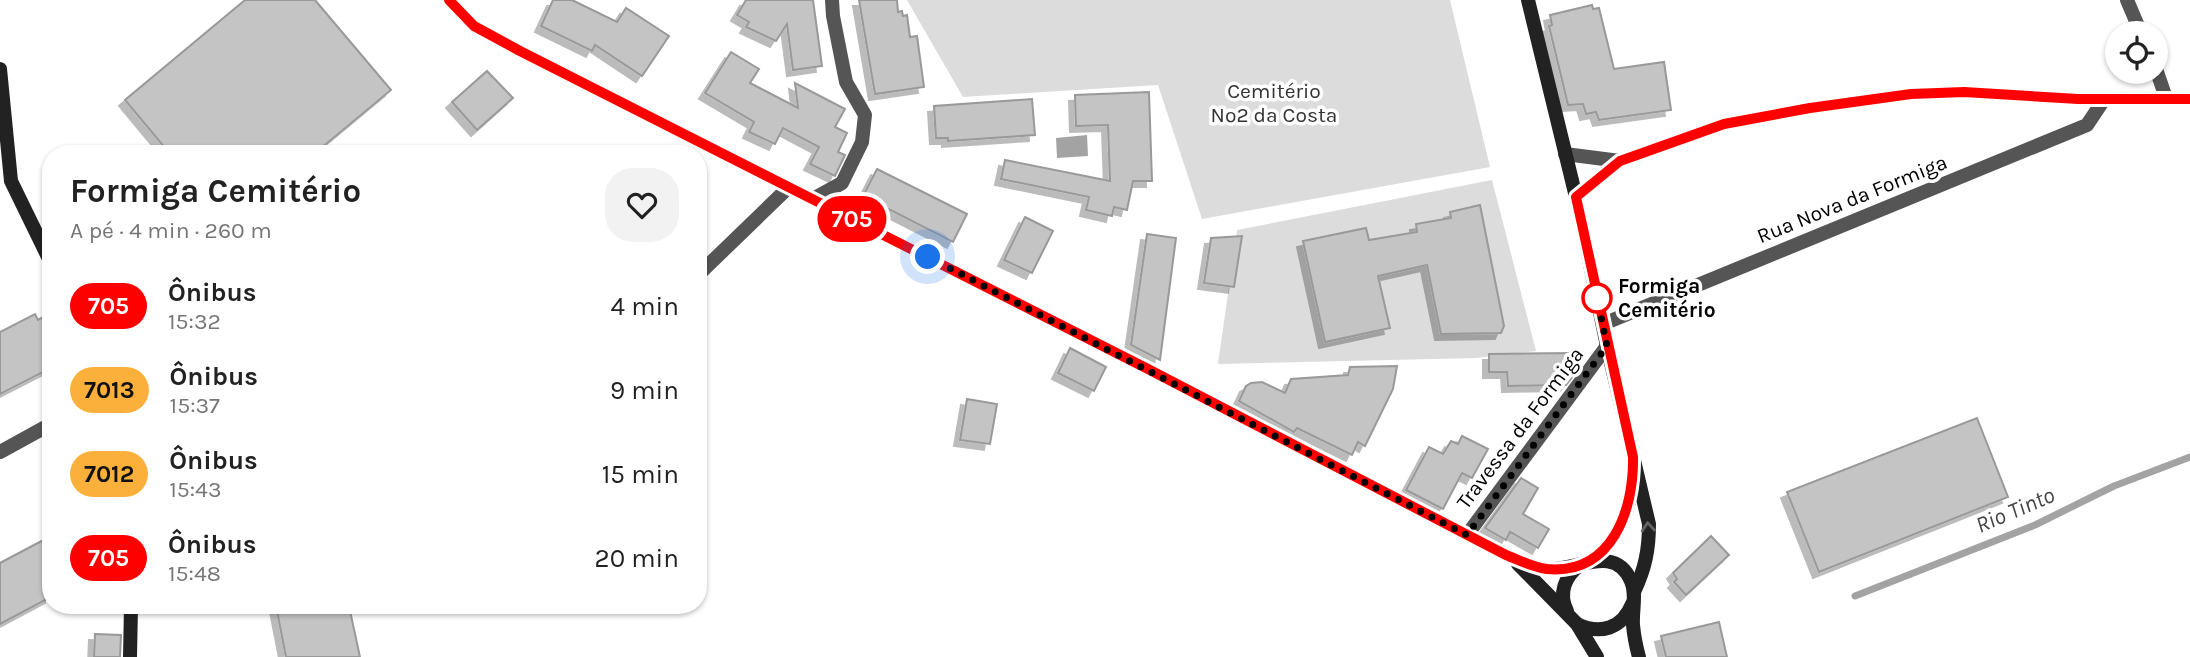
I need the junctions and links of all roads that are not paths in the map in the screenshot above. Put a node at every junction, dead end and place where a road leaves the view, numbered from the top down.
1 (449, 0) edge
2 (832, 0) edge
3 (1528, 0) edge
4 (2127, 0) edge
5 (2136, 21) edge
6 (0, 69) edge
7 (2161, 84) edge
8 (2105, 98) junction
9 (2166, 98) junction
10 (2190, 99) edge
11 (707, 145) edge
12 (707, 145) edge
13 (1564, 154) junction
14 (1620, 161) junction
15 (5, 185) edge
16 (789, 187) junction
17 (1576, 197) junction
18 (813, 199) junction
19 (42, 248) edge
20 (707, 266) edge
21 (1603, 324) junction
22 (1607, 346) junction
23 (42, 429) edge
24 (0, 452) edge
25 (1633, 457) junction
26 (1467, 535) junction
27 (1506, 555) junction
28 (1586, 562) junction
29 (1633, 598) junction
30 (131, 614) edge
31 (1573, 619) junction
32 (130, 657) edge
33 (1597, 657) edge
34 (1639, 657) edge

1 - 12 main road
2 - 18 street
3 - 13 main road
4 - 5 street
6 - 15 main road
7 - 9 street
8 - 9 street
8 - 14 street
8 - 21 street, Rua Nova da Formiga
9 - 10 street
11 - 16 main road
13 - 14 street
13 - 17 main road
14 - 17 street
15 - 19 main road
16 - 18 main road
16 - 20 street
17 - 21 main road
18 - 26 main road
21 - 22 main road
22 - 25 main road
22 - 26 street, Travessa da Formiga
23 - 24 street
25 - 28 main road
29 -> 25 main road
26 - 27 main road
27 - 28 main road
27 - 31 main road
28 - 29 main road
28 - 31 main road
29 - 31 main road
29 - 34 main road
30 - 32 main road
31 - 33 main road

